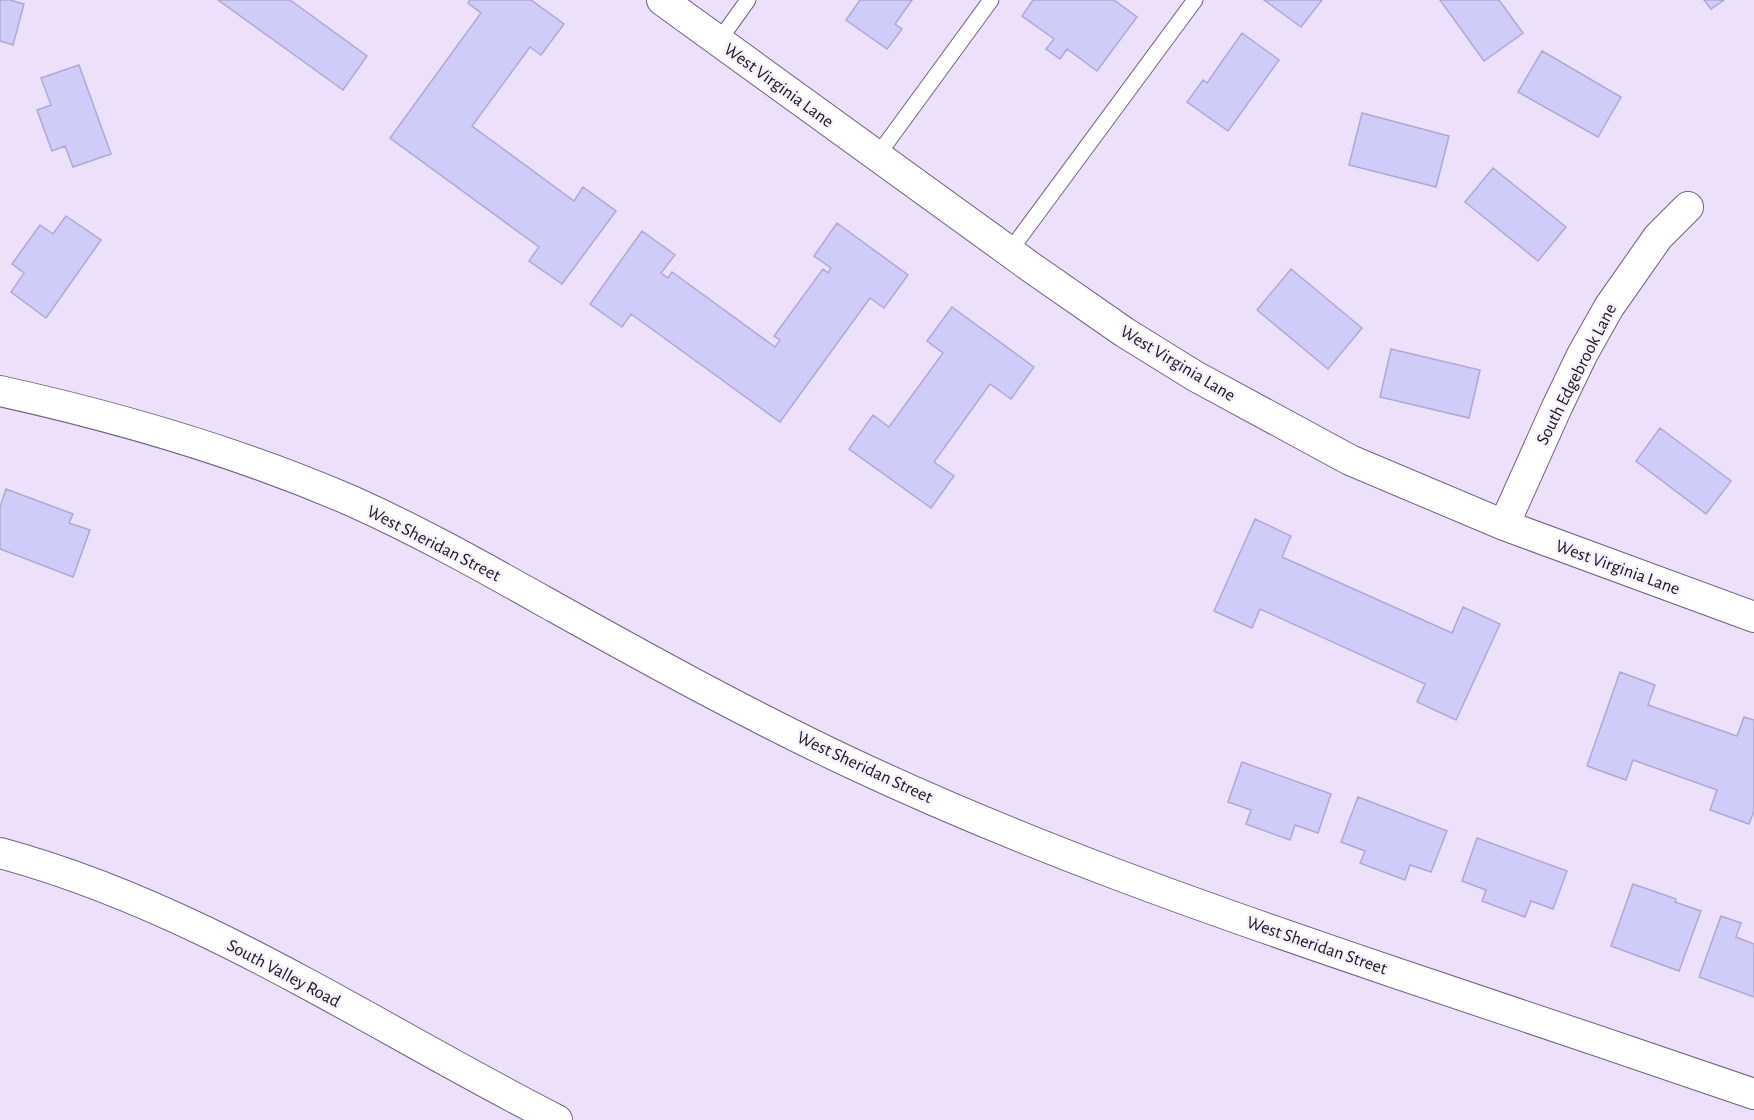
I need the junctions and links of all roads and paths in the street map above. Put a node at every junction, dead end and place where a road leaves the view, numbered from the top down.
1 (662, 0) edge
2 (748, 0) edge
3 (991, 0) edge
4 (1195, 0) edge
5 (718, 42) junction
6 (877, 156) junction
7 (1688, 207) dead end
8 (1009, 252) junction
9 (0, 391) edge
10 (1504, 525) junction
11 (1754, 617) edge
12 (0, 853) edge
13 (1754, 1094) edge
14 (557, 1120) edge

1 - 5 street, West Virginia Lane
2 - 5 lane
3 - 6 lane
4 - 8 lane
5 - 6 street, West Virginia Lane
6 - 8 street, West Virginia Lane
7 - 10 street, South Edgebrook Lane
8 - 10 street, West Virginia Lane
9 - 13 street, West Sheridan Street
10 - 11 street, West Virginia Lane
12 - 14 street, South Valley Road

